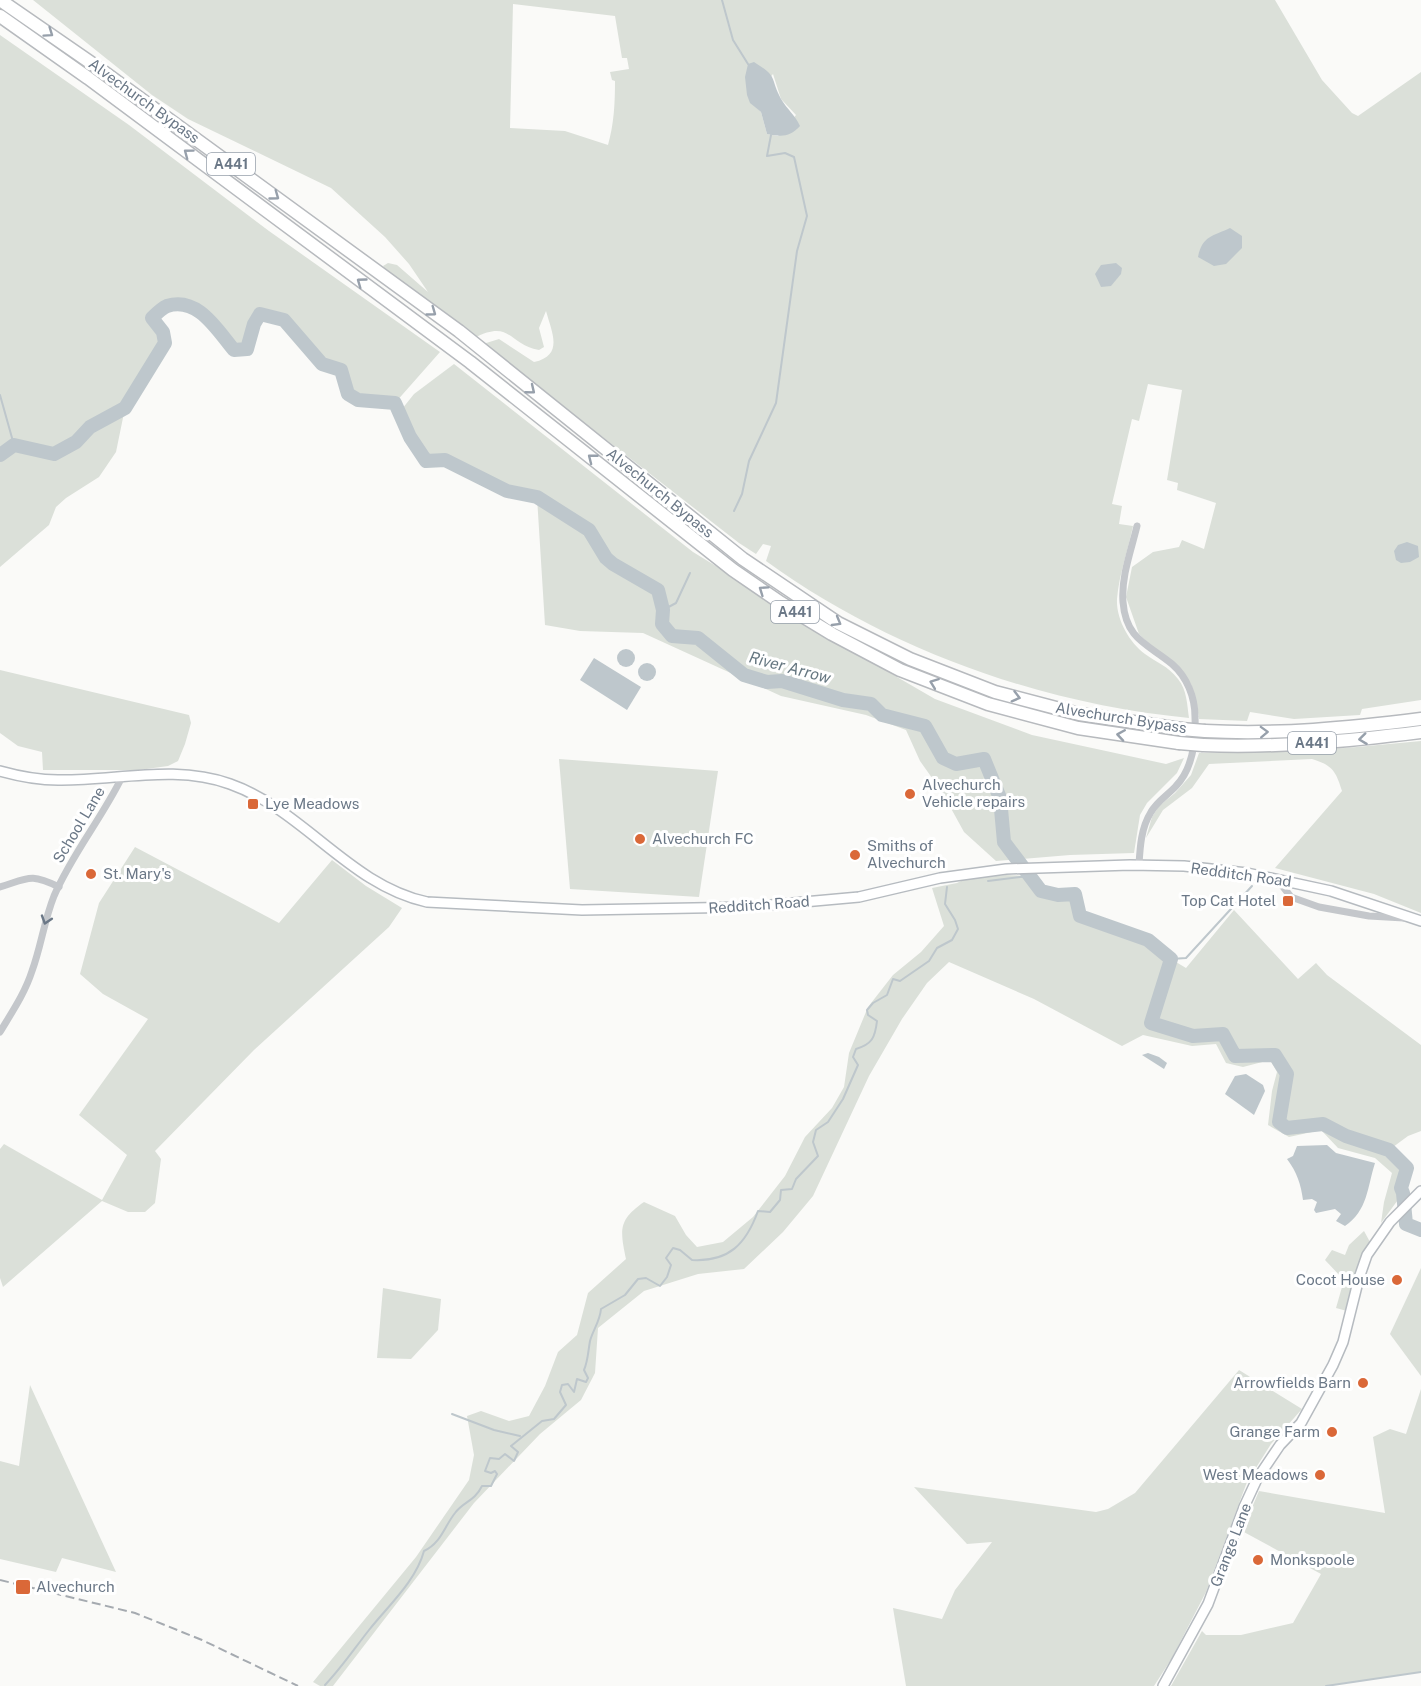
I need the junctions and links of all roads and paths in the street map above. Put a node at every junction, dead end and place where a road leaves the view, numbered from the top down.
1 (0, 0) edge
2 (0, 16) edge
3 (1137, 526) dead end
4 (1421, 719) edge
5 (1421, 732) edge
6 (0, 771) edge
7 (122, 777) junction
8 (1139, 865) junction
9 (1277, 879) junction
10 (0, 886) edge
11 (58, 887) junction
12 (1417, 920) edge
13 (0, 1032) edge
14 (1421, 1191) edge
15 (1163, 1686) edge

1 -> 4 highway, Alvechurch Bypass / A441, bridge
5 -> 2 highway, Alvechurch Bypass / A441, bridge
3 - 8 street
6 - 7 main road, Redditch Road
7 - 8 main road, Redditch Road
7 - 11 street, School Lane
8 - 9 main road, Redditch Road
9 - 12 main road, Redditch Road
9 - 12 street
10 - 11 street, School Lane
11 -> 13 street, School Lane
14 - 15 main road, Grange Lane

